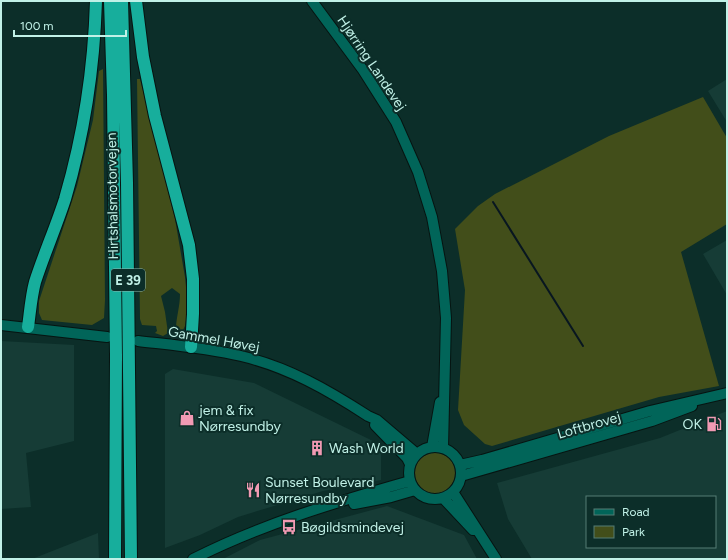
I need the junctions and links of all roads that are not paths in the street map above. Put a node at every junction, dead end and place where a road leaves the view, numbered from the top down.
1 (96, 1) edge
2 (110, 1) edge
3 (122, 1) edge
4 (136, 1) edge
5 (312, 1) edge
6 (1, 325) edge
7 (28, 327) junction
8 (107, 337) dead end
9 (138, 341) dead end
10 (191, 347) junction
11 (445, 377) junction
12 (725, 394) edge
13 (368, 416) junction
14 (432, 447) junction
15 (443, 448) junction
16 (417, 454) junction
17 (410, 464) junction
18 (460, 465) junction
19 (461, 476) junction
20 (413, 486) junction
21 (453, 492) junction
22 (443, 498) junction
23 (487, 545) junction
24 (115, 559) edge
25 (131, 559) edge
26 (193, 559) edge
27 (496, 559) edge

1 - 7 highway
2 - 24 highway, Hirtshalsmotorvejen / E 39
3 - 25 highway, Hirtshalsmotorvejen / E 39
4 - 10 highway
5 - 11 main road, Hjørring Landevej
6 - 7 main road
7 - 8 main road
9 - 10 main road, Gammel Høvej
10 - 13 main road, Gammel Høvej
11 - 14 main road, Hjørring Landevej
11 - 15 main road, Hjørring Landevej
12 - 18 main road, Loftbrovej
12 - 19 main road, Loftbrovej
13 - 16 main road, Gammel Høvej
13 - 17 main road, Gammel Høvej
14 - 15 main road
14 - 16 main road
15 - 18 main road
16 - 17 main road
17 - 20 main road
18 - 19 main road
19 - 21 main road
20 - 22 main road
20 - 26 main road
21 - 22 main road
21 - 23 main road
22 - 23 main road
23 - 27 main road

